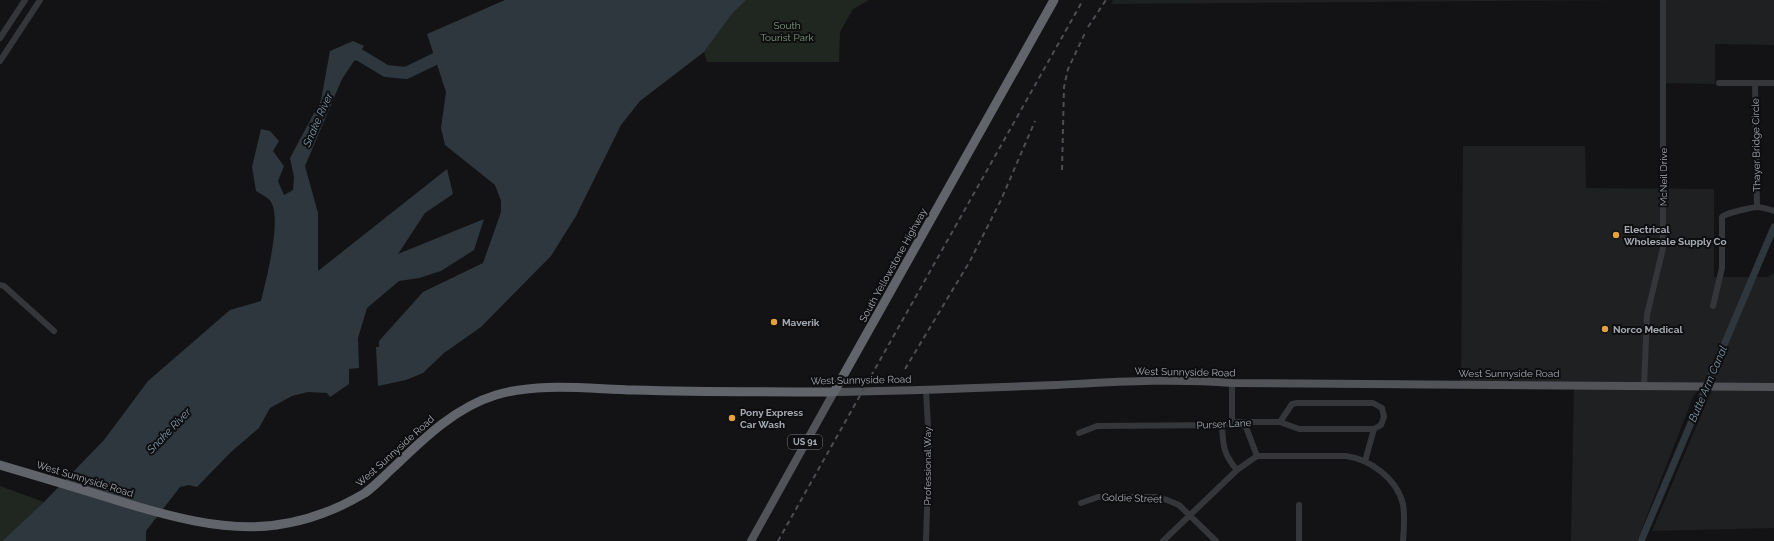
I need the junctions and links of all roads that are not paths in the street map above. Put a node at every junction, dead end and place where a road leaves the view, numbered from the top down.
1 (25, 0) edge
2 (40, 0) edge
3 (1054, 0) edge
4 (1663, 0) edge
5 (0, 38) edge
6 (0, 61) edge
7 (1719, 82) dead end
8 (1756, 83) junction
9 (1774, 83) edge
10 (1757, 207) junction
11 (1773, 211) edge
12 (0, 285) edge
13 (1714, 306) dead end
14 (54, 331) dead end
15 (1232, 383) junction
16 (1644, 386) junction
17 (1774, 387) edge
18 (926, 391) junction
19 (834, 392) junction
20 (1232, 422) junction
21 (1280, 422) junction
22 (1222, 425) junction
23 (1374, 429) junction
24 (1079, 433) dead end
25 (1257, 456) junction
26 (1365, 461) junction
27 (0, 465) edge
28 (1237, 470) junction
29 (1081, 503) dead end
30 (1299, 505) dead end
31 (1189, 516) junction
32 (751, 541) edge
33 (926, 541) edge
34 (1163, 541) edge
35 (1216, 541) edge
36 (1299, 541) edge
37 (1404, 541) edge

1 - 5 street
2 - 6 street
3 - 19 highway, South Yellowstone Highway
4 - 16 street, McNeil Drive
7 - 8 street, Thayer Bridge Circle
8 - 9 street, Thayer Bridge Circle
8 - 10 street, Thayer Bridge Circle
10 - 11 street, Thayer Bridge Circle
10 - 13 street, Thayer Bridge Circle
12 - 14 street
15 - 16 main road, West Sunnyside Road
15 - 18 main road, West Sunnyside Road
15 - 20 street
16 - 17 main road, West Sunnyside Road
18 - 19 main road, West Sunnyside Road
18 - 33 street, Professional Way
19 - 27 highway, West Sunnyside Road
19 - 32 main road, South Yellowstone Highway / US 91
20 - 21 street, Purser Lane
20 - 22 street, Purser Lane
20 - 25 street
21 - 23 street
21 - 23 street
22 - 24 street, Purser Lane
22 - 28 street
23 - 26 street
25 - 26 street
25 - 28 street
26 - 37 street
28 - 31 street
29 - 31 street, Goldie Street
30 - 36 street
31 - 34 street
31 - 35 street, Goldie Street

